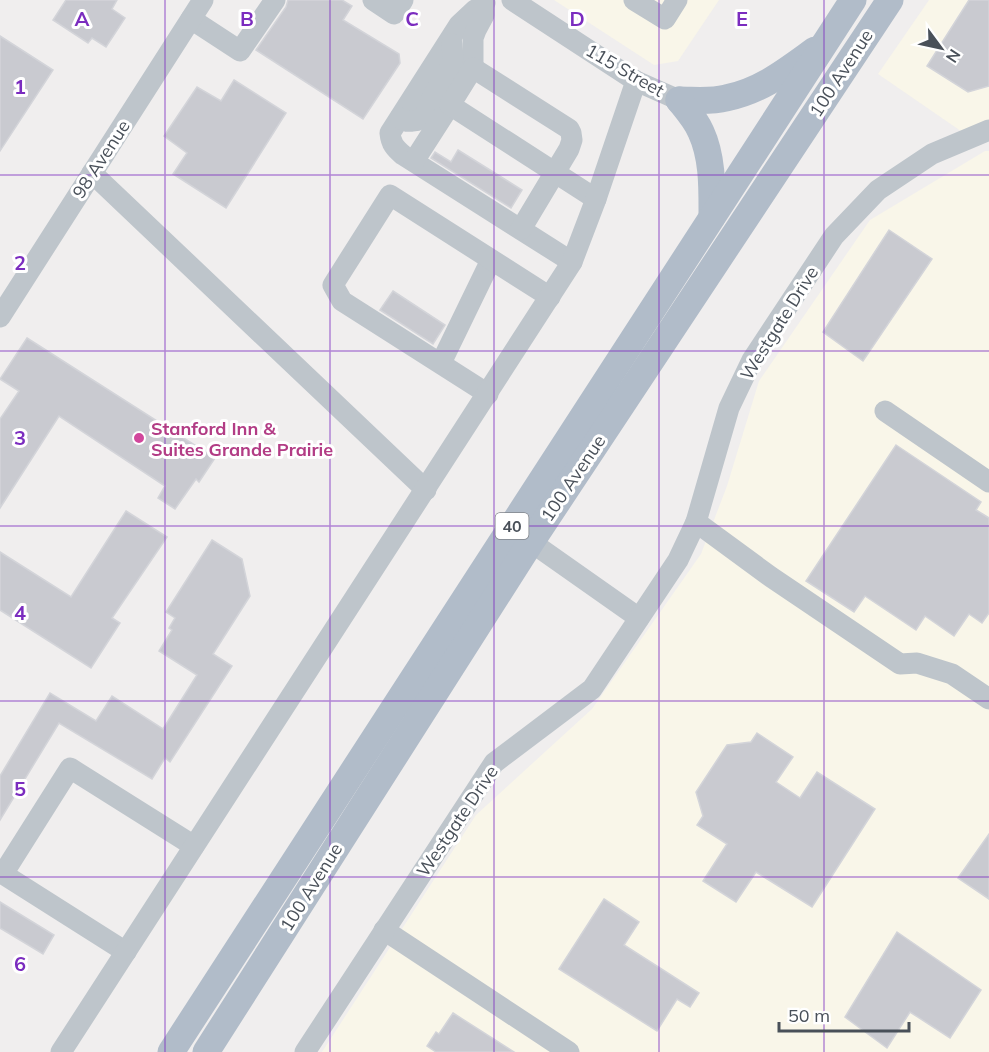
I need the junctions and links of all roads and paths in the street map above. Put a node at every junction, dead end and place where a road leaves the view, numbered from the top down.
1 (203, 0) edge
2 (274, 0) edge
3 (373, 0) edge
4 (403, 0) edge
5 (512, 0) edge
6 (677, 0) edge
7 (853, 0) edge
8 (890, 0) edge
9 (486, 3) edge
10 (648, 4) edge
11 (191, 19) junction
12 (452, 37) junction
13 (826, 42) junction
14 (462, 65) junction
15 (636, 81) junction
16 (679, 100) junction
17 (450, 105) junction
18 (400, 118) junction
19 (989, 130) edge
20 (414, 161) junction
21 (555, 172) junction
22 (92, 173) junction
23 (597, 199) junction
24 (712, 218) junction
25 (520, 229) junction
26 (491, 260) junction
27 (572, 262) junction
28 (550, 297) junction
29 (0, 317) edge
30 (441, 363) junction
31 (488, 393) junction
32 (885, 411) dead end
33 (989, 482) edge
34 (426, 490) junction
35 (696, 522) junction
36 (531, 542) junction
37 (639, 618) junction
38 (989, 699) edge
39 (194, 846) junction
40 (384, 930) junction
41 (126, 952) junction
42 (61, 1052) edge
43 (171, 1052) edge
44 (206, 1052) edge
45 (305, 1052) edge
46 (569, 1052) edge

1 - 11 street, 98 Avenue
2 - 11 street
3 - 4 street
5 - 15 street, 115 Street
6 - 10 street
7 - 13 main road, 100 Avenue / 40
8 - 36 main road, 100 Avenue / 40
9 - 12 street
9 - 14 street
11 - 22 street, 98 Avenue
12 - 14 street
12 - 18 street
13 - 16 main road
13 - 24 main road, 100 Avenue / 40
14 - 17 street
14 - 18 street
14 - 21 street
15 - 16 street, 115 Street
15 - 23 street
16 - 24 main road
17 - 20 street
17 - 21 street
18 - 20 street
19 - 35 street, Westgate Drive
20 - 25 street
21 - 23 street
21 - 25 street
22 - 29 street, 98 Avenue
22 - 34 street
23 - 27 street
24 - 43 main road, 100 Avenue / 40
25 - 27 street
26 - 28 street
26 - 30 street
26 - 30 street
27 - 28 street
28 - 31 street
30 - 31 street
31 - 34 street
32 - 33 street
34 - 39 street
35 - 37 street, Westgate Drive
35 - 38 street
36 - 37 street
36 - 44 main road, 100 Avenue / 40
37 - 40 street, Westgate Drive
39 - 41 street
39 - 41 street
40 - 45 street, Westgate Drive
40 - 46 street
41 - 42 street

